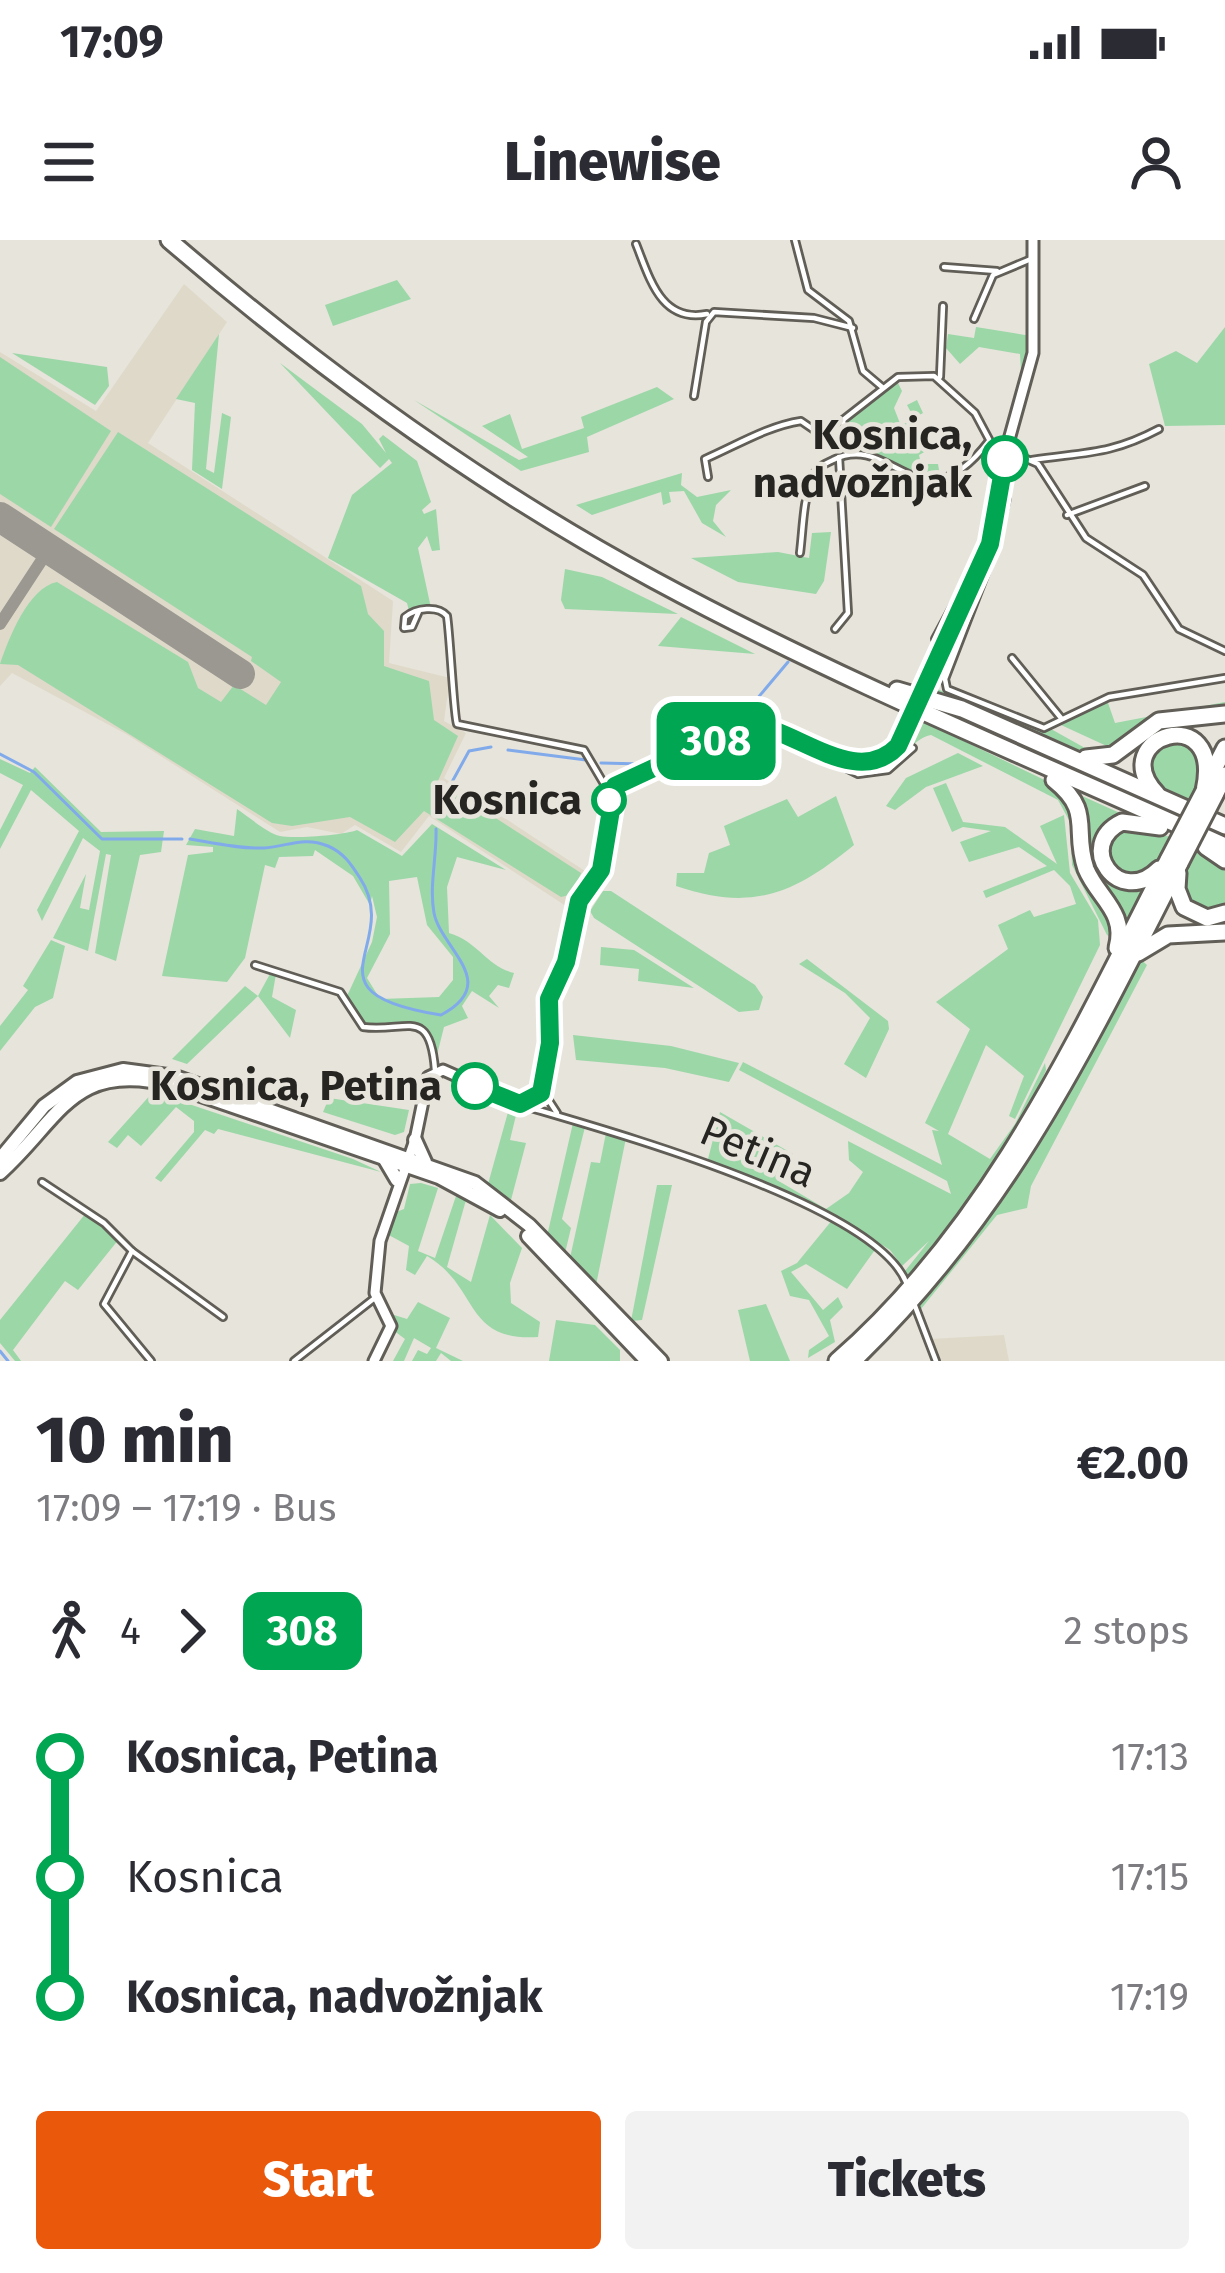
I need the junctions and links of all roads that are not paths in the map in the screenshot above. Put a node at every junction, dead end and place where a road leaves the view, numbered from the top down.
1 (169, 240) edge
2 (182, 240) edge
3 (795, 240) edge
4 (1033, 240) edge
5 (636, 244) dead end
6 (1034, 259) junction
7 (944, 267) dead end
8 (997, 271) junction
9 (943, 306) dead end
10 (710, 314) junction
11 (974, 319) dead end
12 (853, 328) junction
13 (941, 366) junction
14 (928, 374) junction
15 (940, 380) junction
16 (882, 387) junction
17 (694, 396) dead end
18 (843, 420) junction
19 (1159, 429) dead end
20 (989, 441) junction
21 (1007, 447) junction
22 (843, 455) junction
23 (1032, 460) junction
24 (708, 477) dead end
25 (1145, 487) dead end
26 (1000, 490) junction
27 (1067, 515) junction
28 (800, 553) dead end
29 (984, 557) junction
30 (419, 611) dead end
31 (835, 628) dead end
32 (935, 639) dead end
33 (1225, 651) edge
34 (1012, 658) dead end
35 (1225, 678) edge
36 (898, 690) junction
37 (878, 691) junction
38 (1225, 713) edge
39 (1063, 721) junction
40 (766, 726) junction
41 (913, 748) dead end
42 (1225, 748) edge
43 (1070, 757) junction
44 (1054, 780) junction
45 (1217, 786) edge
46 (610, 795) junction
47 (1160, 796) junction
48 (1160, 826) junction
49 (1225, 826) edge
50 (1225, 842) edge
51 (1225, 858) edge
52 (1175, 860) junction
53 (1225, 913) edge
54 (1225, 932) edge
55 (1131, 959) junction
56 (255, 965) dead end
57 (435, 1070) junction
58 (1052, 1086) junction
59 (542, 1089) junction
60 (520, 1104) junction
61 (562, 1117) junction
62 (416, 1135) junction
63 (384, 1158) junction
64 (0, 1159) edge
65 (405, 1160) junction
66 (426, 1162) junction
67 (0, 1173) edge
68 (42, 1182) dead end
69 (396, 1184) junction
70 (132, 1251) junction
71 (906, 1282) dead end
72 (376, 1297) junction
73 (915, 1306) dead end
74 (223, 1317) dead end
75 (151, 1361) edge
76 (294, 1361) edge
77 (374, 1361) edge
78 (646, 1361) edge
79 (661, 1361) edge
80 (837, 1361) edge
81 (853, 1361) edge
82 (936, 1361) edge

1 - 37 highway
2 - 36 highway
3 - 12 street
4 - 6 street
5 - 10 street
6 - 8 street
6 - 21 street
7 - 8 street
8 - 11 street
9 - 13 street
10 - 12 street
10 - 17 street
12 - 16 street
13 - 14 street
13 - 15 street
14 - 15 street
14 - 16 street
15 - 20 street
16 - 18 street
18 - 22 street
18 - 24 street
19 - 23 street
20 - 21 street
20 - 22 street
21 - 23 street
21 - 26 street
22 - 28 street
22 - 31 street
23 - 27 street
25 - 27 street
26 - 29 street
26 - 39 street
27 - 33 street
29 - 32 street
29 - 40 street, bridge
30 - 46 street
34 - 39 street
35 - 39 street
36 - 43 highway
36 - 50 highway
37 - 44 highway
37 - 50 highway
38 - 43 highway
40 - 41 street
40 - 46 street
42 - 45 highway
43 - 47 highway
44 - 48 highway
44 - 58 highway
45 - 47 highway
45 - 52 highway, bridge
46 - 59 street
47 - 49 highway
48 - 51 highway
48 - 52 highway
52 - 53 highway
52 - 55 highway
52 - 58 highway
54 - 55 highway
55 - 81 highway
56 - 57 street
57 - 60 street, Petina
57 - 62 street
58 - 80 highway
59 - 60 street
59 - 61 street
60 - 61 street, Petina
61 - 71 street, Petina
62 - 65 street
62 - 66 main road
63 - 65 main road
63 - 67 main road
63 - 69 main road
64 - 65 main road
65 - 66 main road
65 - 69 street
65 - 78 main road
66 - 79 main road
68 - 70 street
69 - 72 street
70 - 74 street
70 - 75 street
72 - 76 street
72 - 77 street
73 - 82 street

